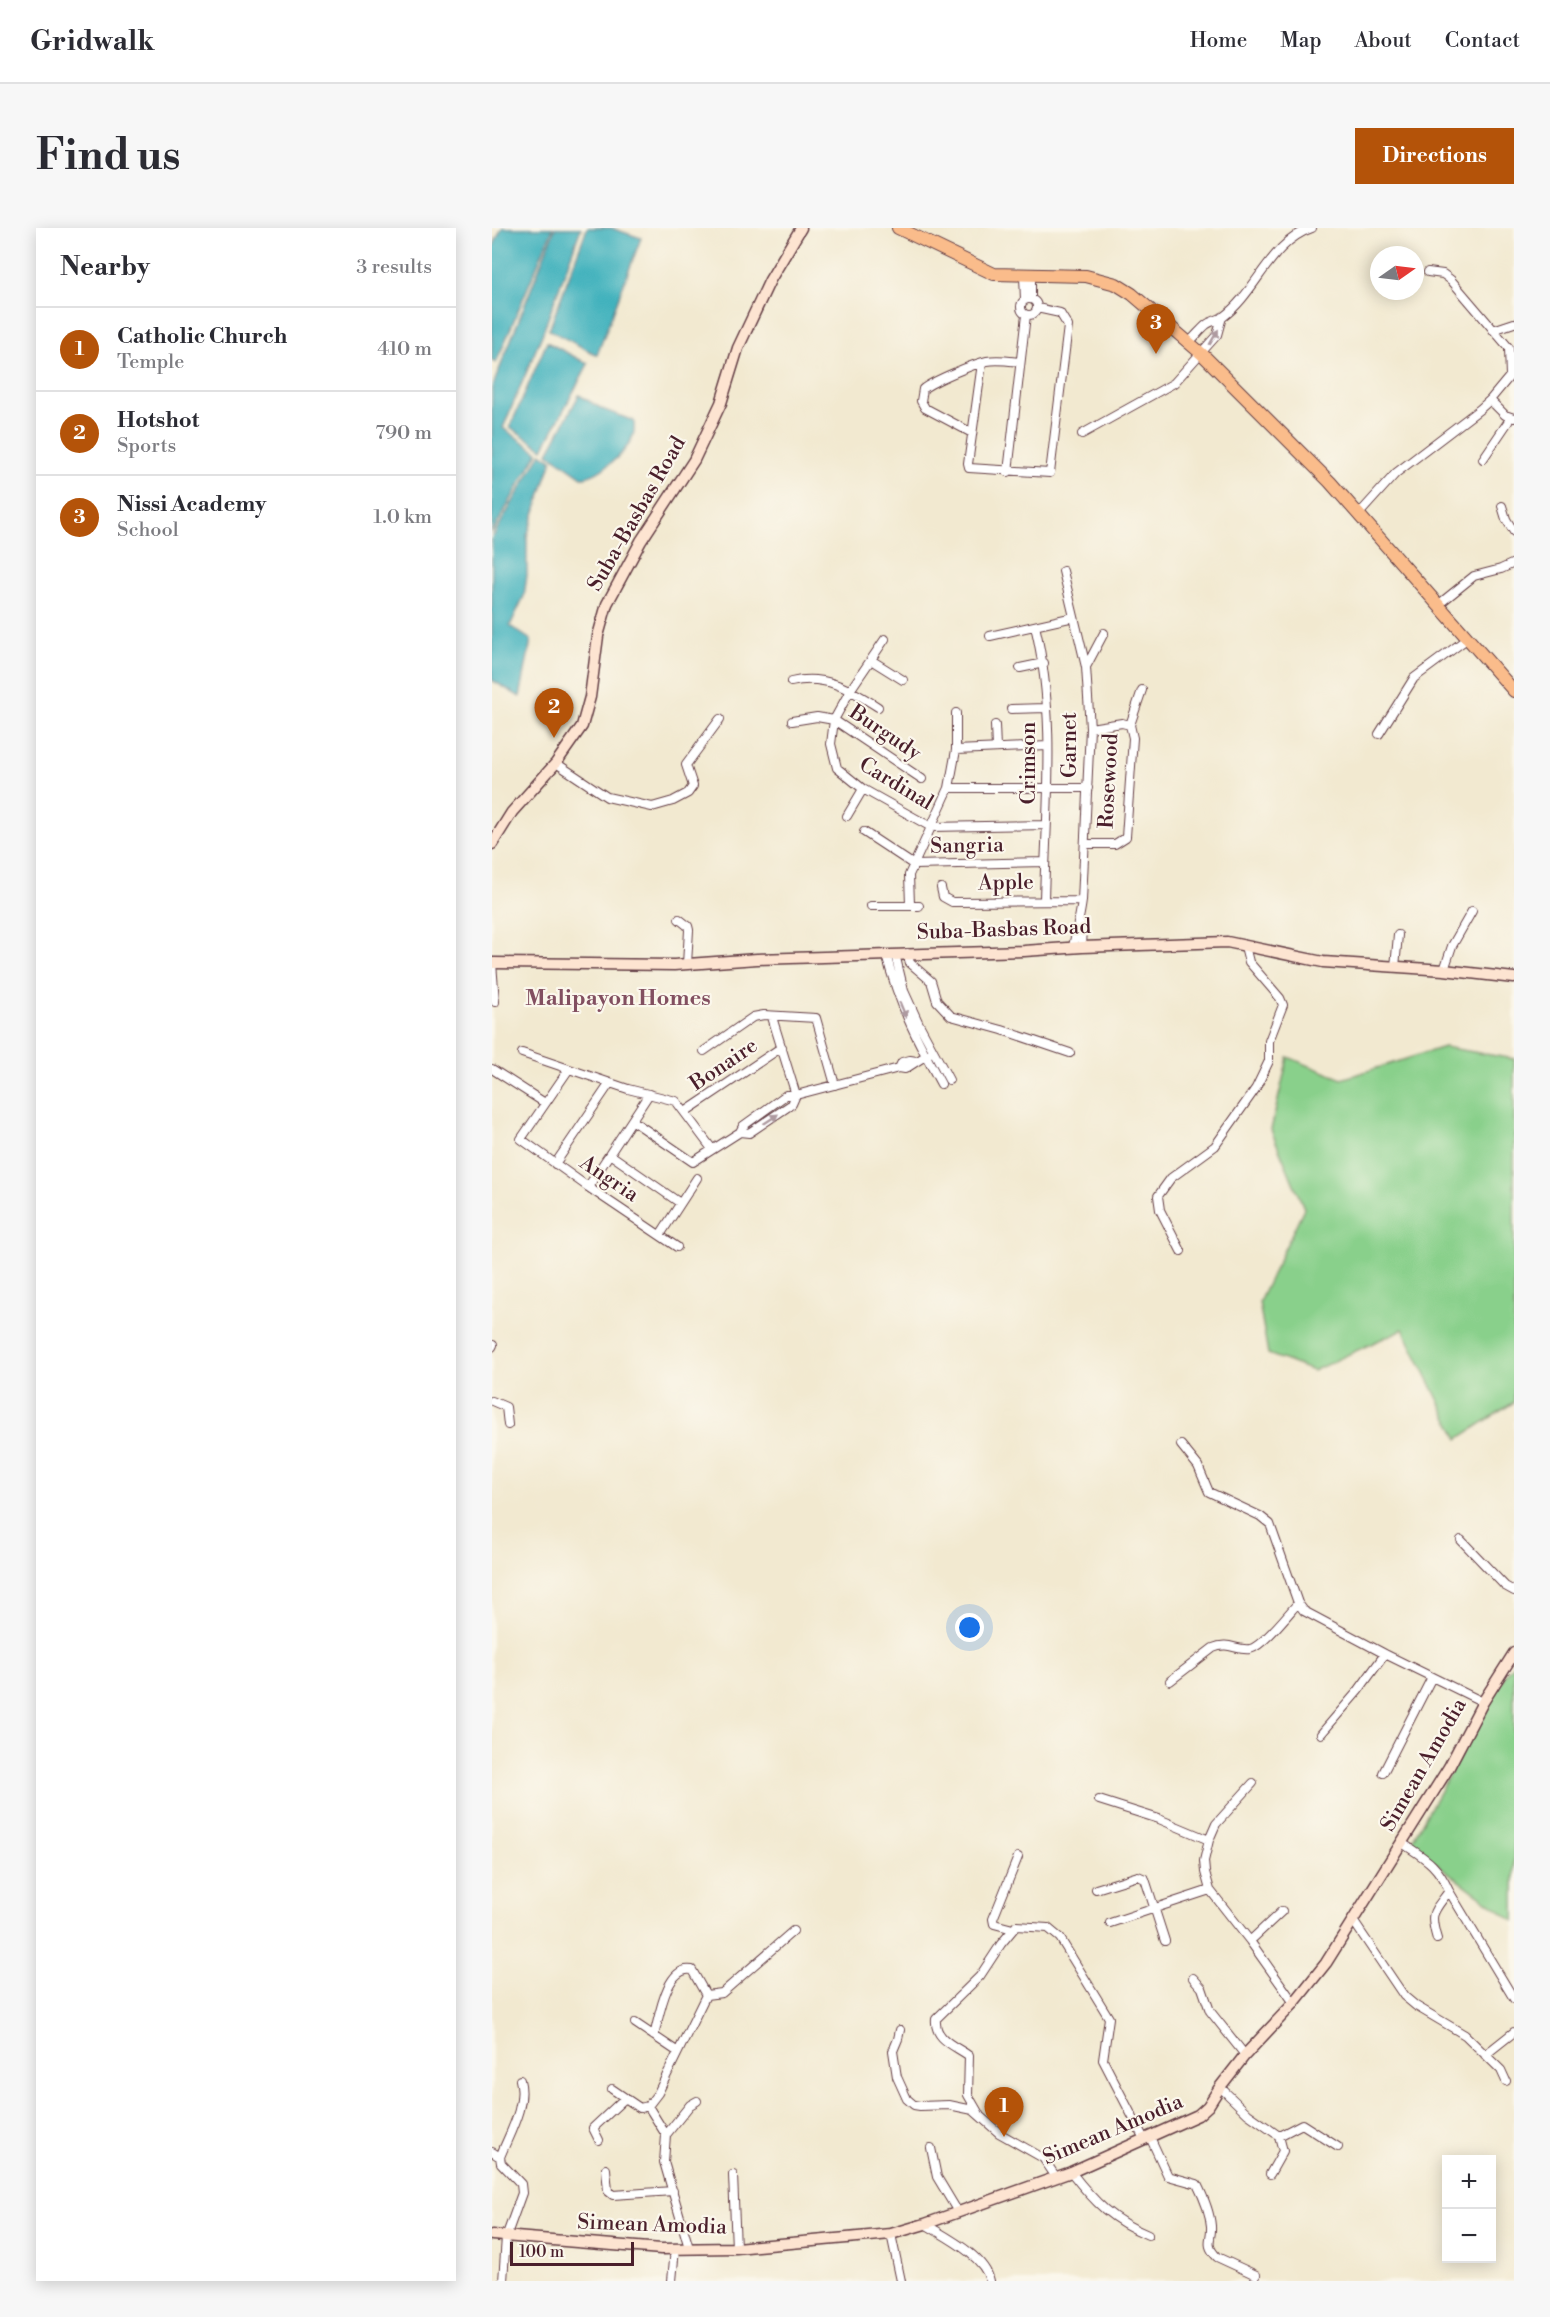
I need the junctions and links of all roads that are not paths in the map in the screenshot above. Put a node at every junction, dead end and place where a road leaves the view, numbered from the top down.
1 (801, 228) edge
2 (898, 228) edge
3 (1312, 228) edge
4 (1428, 272) dead end
5 (1028, 276) junction
6 (1028, 300) junction
7 (1037, 308) junction
8 (1026, 315) junction
9 (1222, 317) junction
10 (1514, 323) edge
11 (1493, 330) junction
12 (1189, 342) junction
13 (1202, 354) junction
14 (1020, 362) junction
15 (982, 363) junction
16 (1512, 376) edge
17 (1490, 400) junction
18 (1511, 421) edge
19 (972, 433) junction
20 (1082, 434) dead end
21 (1483, 459) dead end
22 (1008, 472) junction
23 (1502, 506) dead end
24 (1359, 513) junction
25 (1514, 532) edge
26 (1514, 563) edge
27 (1063, 571) dead end
28 (1438, 605) junction
29 (1074, 617) junction
30 (1035, 626) junction
31 (1104, 633) dead end
32 (990, 636) dead end
33 (1468, 638) junction
34 (885, 639) dead end
35 (872, 660) junction
36 (1044, 663) junction
37 (1020, 668) dead end
38 (1086, 668) junction
39 (903, 680) dead end
40 (791, 682) dead end
41 (851, 689) junction
42 (1142, 690) dead end
43 (1514, 691) edge
44 (878, 707) dead end
45 (1047, 708) junction
46 (1011, 709) dead end
47 (956, 713) dead end
48 (720, 719) dead end
49 (834, 720) junction
50 (792, 721) dead end
51 (995, 725) dead end
52 (1130, 725) junction
53 (1090, 728) junction
54 (1378, 734) dead end
55 (1048, 746) junction
56 (996, 748) junction
57 (956, 750) junction
58 (556, 763) junction
59 (922, 779) dead end
60 (1048, 787) junction
61 (949, 788) junction
62 (1088, 788) junction
63 (863, 789) junction
64 (847, 816) dead end
65 (1046, 825) junction
66 (931, 826) junction
67 (864, 832) dead end
68 (492, 844) edge
69 (1086, 844) junction
70 (1045, 862) junction
71 (914, 865) junction
72 (941, 888) dead end
73 (1044, 901) junction
74 (1082, 901) junction
75 (871, 906) dead end
76 (1472, 911) dead end
77 (679, 919) dead end
78 (1398, 935) dead end
79 (1245, 946) junction
80 (1078, 947) junction
81 (907, 953) junction
82 (890, 954) junction
83 (492, 963) edge
84 (687, 964) junction
85 (1395, 966) junction
86 (1444, 969) junction
87 (1514, 978) edge
88 (495, 1002) dead end
89 (772, 1017) junction
90 (782, 1047) junction
91 (704, 1052) dead end
92 (522, 1053) dead end
93 (1070, 1053) dead end
94 (929, 1054) junction
95 (492, 1069) edge
96 (569, 1069) junction
97 (945, 1082) dead end
98 (610, 1083) junction
99 (835, 1085) junction
100 (649, 1094) junction
101 (796, 1095) junction
102 (545, 1102) junction
103 (686, 1112) junction
104 (633, 1121) junction
105 (712, 1149) junction
106 (611, 1155) junction
107 (555, 1164) junction
108 (697, 1178) dead end
109 (588, 1187) junction
110 (680, 1203) junction
111 (660, 1235) junction
112 (677, 1247) dead end
113 (1181, 1251) dead end
114 (492, 1401) edge
115 (508, 1425) dead end
116 (1180, 1445) dead end
117 (1461, 1540) dead end
118 (1514, 1592) edge
119 (1298, 1603) junction
120 (1514, 1653) edge
121 (1385, 1654) junction
122 (1432, 1677) junction
123 (1170, 1681) dead end
124 (1483, 1702) junction
125 (1321, 1734) dead end
126 (1383, 1773) dead end
127 (1253, 1783) dead end
128 (1098, 1800) dead end
129 (1209, 1840) junction
130 (1402, 1843) junction
131 (1018, 1857) dead end
132 (1096, 1889) dead end
133 (1210, 1890) junction
134 (1449, 1891) junction
135 (1155, 1910) junction
136 (1282, 1911) dead end
137 (1354, 1922) junction
138 (1110, 1923) dead end
139 (1013, 1929) junction
140 (793, 1931) dead end
141 (1437, 1939) dead end
142 (1165, 1941) dead end
143 (1250, 1941) junction
144 (1193, 1978) dead end
145 (706, 1995) junction
146 (1514, 1999) edge
147 (1294, 2003) junction
148 (635, 2023) dead end
149 (900, 2031) dead end
150 (1514, 2032) edge
151 (654, 2036) junction
152 (678, 2052) junction
153 (1245, 2055) junction
154 (1485, 2055) junction
155 (520, 2080) dead end
156 (1506, 2081) dead end
157 (1220, 2087) junction
158 (612, 2089) dead end
159 (625, 2098) junction
160 (697, 2101) dead end
161 (648, 2106) junction
162 (979, 2114) junction
163 (666, 2135) junction
164 (1279, 2136) junction
165 (1147, 2138) junction
166 (598, 2140) dead end
167 (1338, 2146) dead end
168 (931, 2148) dead end
169 (492, 2152) edge
170 (500, 2157) junction
171 (606, 2169) dead end
172 (1071, 2172) junction
173 (1270, 2174) dead end
174 (733, 2175) dead end
175 (1056, 2177) junction
176 (673, 2192) junction
177 (958, 2212) junction
178 (926, 2224) junction
179 (891, 2234) junction
180 (492, 2235) edge
181 (1148, 2235) dead end
182 (506, 2237) junction
183 (675, 2248) junction
184 (689, 2248) junction
185 (736, 2248) junction
186 (1256, 2275) dead end
187 (503, 2281) edge
188 (672, 2281) edge
189 (901, 2281) edge
190 (990, 2281) edge

1 - 58 street, Suba-Basbas Road
2 - 5 main road
3 - 9 street
4 - 11 street
5 - 6 street
5 - 12 main road
6 - 7 street
6 - 8 street
7 - 8 street
7 - 22 street
8 - 14 street
9 - 12 street
13 -> 9 street
10 - 11 street
11 - 16 street
12 - 13 main road
13 - 20 street
13 - 24 main road
14 - 15 street
14 - 22 street
15 - 19 street
15 - 19 street
16 - 17 street
17 - 18 street
17 - 24 street
18 - 21 street
19 - 22 street
23 - 25 street
24 - 28 main road
26 - 28 street
27 - 29 street, Garnet
28 - 33 main road
29 - 30 street
29 - 38 street, Garnet
30 - 32 street
30 - 36 street, Crimson
31 - 38 street
33 - 43 main road
33 - 54 street
34 - 35 street, Cardinal
35 - 39 street
35 - 41 street, Cardinal
36 - 37 street
36 - 45 street, Crimson
38 - 53 street, Garnet
40 - 41 street
41 - 44 street
41 - 49 street, Cardinal
42 - 52 street
45 - 46 street
45 - 55 street, Crimson
47 - 57 street
48 - 58 street
49 - 50 street, Burgudy
49 - 59 street, Burgudy
49 - 63 street, Cardinal
51 - 56 street
52 - 53 street, Rosewood
52 - 69 street, Rosewood
53 - 62 street, Garnet
55 - 56 street
55 - 60 street, Crimson
56 - 57 street
57 - 61 street
58 - 68 street, Suba-Basbas Road
60 - 61 street
60 - 62 street
60 - 65 street, Crimson
61 - 66 street
62 - 69 street, Garnet
63 - 64 street
63 - 66 street, Cardinal
65 - 66 street, Cardinal
65 - 70 street, Crimson
66 - 71 street
67 - 71 street, Sangria
69 - 74 street, Garnet
70 - 71 street, Sangria
70 - 73 street, Crimson
71 - 75 street
72 - 73 street, Apple
73 - 74 street, Apple
74 - 80 street, Garnet
76 - 86 street
77 - 84 street
78 - 85 street
79 - 80 street, Suba-Basbas Road
79 - 85 street, Suba-Basbas Road
79 - 113 street
80 - 81 street, Suba-Basbas Road
81 - 82 street, Suba-Basbas Road
81 - 93 street
82 - 84 street, Suba-Basbas Road
82 - 94 street
83 - 84 street, Suba-Basbas Road
83 - 88 street
85 - 86 street, Suba-Basbas Road
86 - 87 street, Suba-Basbas Road
89 - 90 street
89 - 91 street
89 - 99 street
90 - 101 street
90 - 103 street, Bonaire
92 - 96 street
94 - 97 street
94 - 99 street
95 - 102 street
96 - 98 street
96 - 102 street
98 - 100 street
98 - 107 street
99 - 101 street
100 - 103 street
100 - 104 street
101 - 105 street
102 - 107 street, Angria
103 - 105 street
104 - 105 street
104 - 106 street
106 - 109 street
106 - 110 street
107 - 109 street, Angria
108 - 110 street
109 - 111 street, Angria
110 - 111 street
111 - 112 street, Angria
114 - 115 street
116 - 119 street
117 - 118 street
119 - 121 street
119 - 123 street
120 - 124 street, Simean Amodia
121 - 122 street
121 - 125 street
122 - 124 street
122 - 126 street
124 - 130 street, Simean Amodia
127 - 129 street
128 - 129 street
129 - 133 street
130 - 134 street
130 - 137 street, Simean Amodia
131 - 139 street
132 - 135 street
133 - 135 street
133 - 143 street
134 - 141 street
134 - 146 street
135 - 138 street
135 - 142 street
136 - 143 street
137 - 147 street, Simean Amodia
137 - 154 street
139 - 162 street
139 - 165 street
140 - 145 street
143 - 147 street
144 - 153 street
145 - 151 street
145 - 152 street
147 - 153 street, Simean Amodia
148 - 151 street
149 - 162 street
150 - 154 street
151 - 152 street
152 - 161 street
153 - 157 street, Simean Amodia
154 - 156 street
155 - 170 street
157 - 164 street
157 - 165 street, Simean Amodia
158 - 159 street
159 - 161 street
159 - 166 street
160 - 163 street
161 - 163 street
162 - 175 street
163 - 176 street
164 - 167 street
164 - 173 street
165 - 172 street, Simean Amodia
165 - 186 street
168 - 177 street
169 - 170 street
170 - 182 street
171 - 176 street
172 - 175 street, Simean Amodia
172 - 181 street
174 - 185 street
175 - 177 street, Simean Amodia
176 - 184 street
177 - 178 street, Simean Amodia
178 - 179 street, Simean Amodia
178 - 190 street
179 - 185 street, Simean Amodia
179 - 189 street
180 - 182 street, Simean Amodia
182 - 183 street, Simean Amodia
182 - 187 street
183 - 184 street, Simean Amodia
183 - 188 street
184 - 185 street, Simean Amodia

